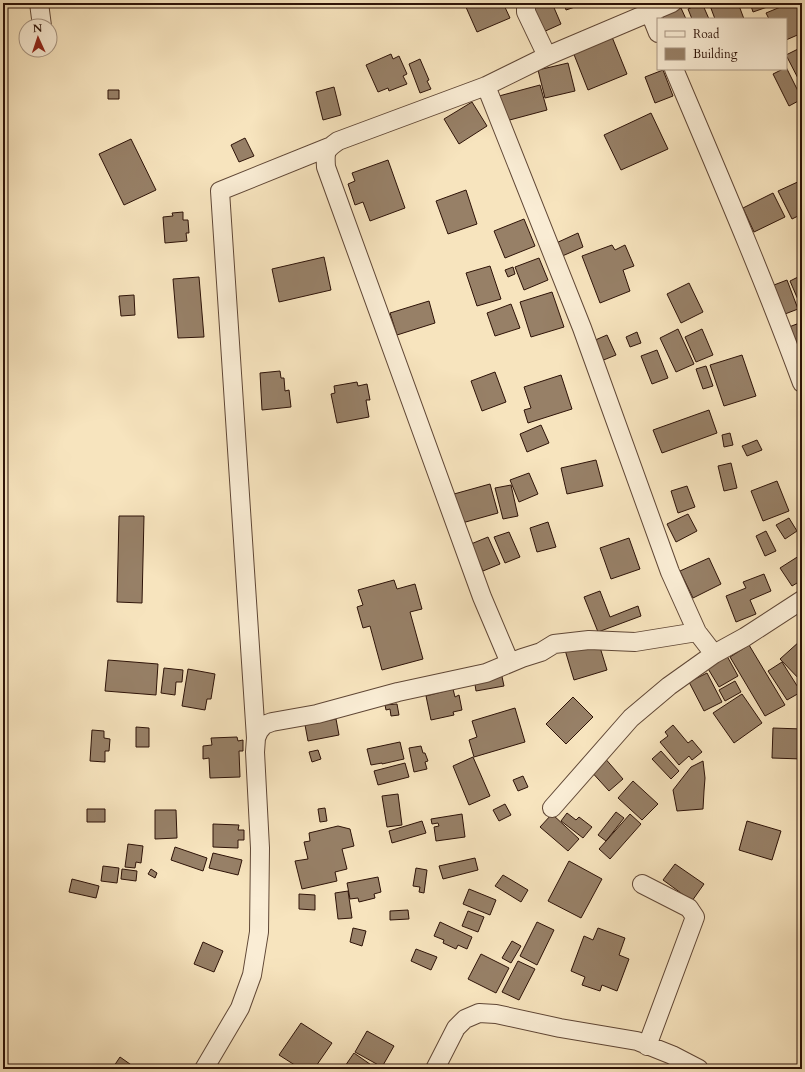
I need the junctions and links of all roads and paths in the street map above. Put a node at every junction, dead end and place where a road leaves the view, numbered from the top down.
1 (39, 3) edge
2 (526, 3) edge
3 (672, 3) edge
4 (650, 8) edge
5 (41, 18) edge
6 (657, 30) edge
7 (547, 56) junction
8 (674, 70) edge
9 (486, 86) junction
10 (329, 147) junction
11 (802, 383) edge
12 (802, 600) edge
13 (697, 632) junction
14 (714, 654) junction
15 (510, 663) junction
16 (256, 738) junction
17 (552, 808) dead end
18 (642, 884) dead end
19 (648, 1046) junction
20 (204, 1069) edge
21 (435, 1069) edge
22 (699, 1069) edge

1 - 5 street
2 - 7 street
3 - 4 street
4 - 6 street
4 - 7 street
7 - 9 street
8 - 11 street
9 - 10 street
9 - 13 street
10 - 15 street
10 - 16 street
12 - 14 street
13 - 14 street
13 - 15 street
14 - 17 street
15 - 16 street
16 - 20 street
18 - 19 street
19 - 21 street
19 - 22 street

